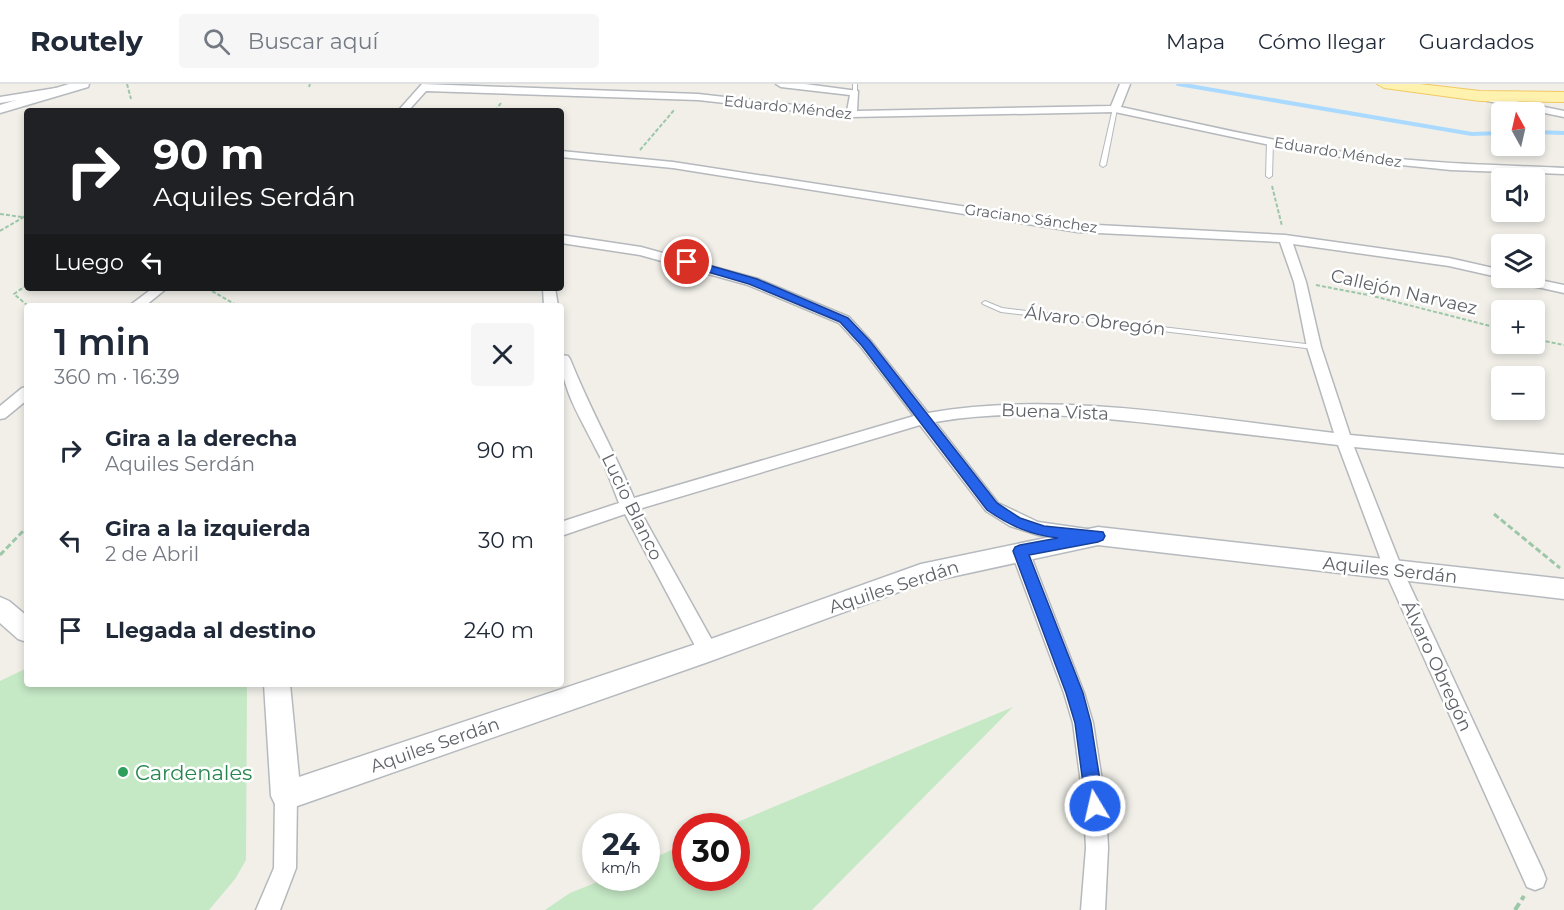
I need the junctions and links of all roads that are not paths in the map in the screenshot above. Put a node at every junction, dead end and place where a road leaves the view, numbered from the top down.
1 (41, 84) edge
2 (83, 84) edge
3 (781, 84) edge
4 (1125, 84) edge
5 (1384, 84) edge
6 (426, 86) edge
7 (855, 88) edge
8 (56, 91) junction
9 (24, 96) junction
10 (1480, 96) junction
11 (1564, 97) edge
12 (0, 100) edge
13 (406, 108) edge
14 (0, 109) edge
15 (1115, 109) junction
16 (851, 114) junction
17 (1564, 114) edge
18 (1270, 142) junction
19 (564, 154) edge
20 (1103, 165) dead end
21 (1564, 171) edge
22 (1269, 176) road end
23 (564, 239) edge
24 (1286, 239) junction
25 (1491, 272) edge
26 (1545, 285) edge
27 (1564, 289) edge
28 (157, 291) edge
29 (140, 303) edge
30 (985, 303) dead end
31 (1314, 347) junction
32 (564, 362) edge
33 (24, 394) edge
34 (0, 414) edge
35 (923, 419) junction
36 (1344, 440) junction
37 (1564, 461) edge
38 (629, 506) junction
39 (564, 528) edge
40 (1098, 536) junction
41 (1020, 551) junction
42 (1394, 571) junction
43 (1564, 589) edge
44 (0, 608) edge
45 (24, 628) edge
46 (708, 651) junction
47 (277, 687) edge
48 (286, 796) junction
49 (1535, 879) dead end
50 (268, 910) edge
51 (1093, 910) edge

1 - 9 street
2 - 8 street
3 - 7 street
4 - 15 street
5 - 10 main road
6 - 13 street
6 - 16 street, Eduardo Méndez
7 - 16 street
8 - 9 street
8 - 14 street
9 - 12 street
10 - 11 main road
10 - 17 street
15 - 16 street, Eduardo Méndez
15 - 18 street, Eduardo Méndez
15 - 20 lane
18 - 21 street, Eduardo Méndez
18 - 22 lane
19 - 24 street, Graciano Sánchez
23 - 35 street
24 - 25 street, Graciano Sánchez
24 - 31 street, Álvaro Obregón
26 - 27 street
28 - 29 street
30 - 31 lane, Álvaro Obregón
31 - 36 street, Álvaro Obregón
32 - 38 street, Lucio Blanco
33 - 34 street
35 - 36 street, Buena Vista
35 - 38 street, Buena Vista
35 - 40 street
36 - 37 street, Buena Vista
36 - 42 street, Álvaro Obregón
38 - 39 street, Buena Vista
38 - 46 street, Lucio Blanco
40 - 41 street, Aquiles Serdán
40 - 42 street, Aquiles Serdán
41 - 46 street, Aquiles Serdán
41 - 51 street
42 - 43 street, Aquiles Serdán
42 - 49 street, Álvaro Obregón
44 - 45 street
46 - 48 street, Aquiles Serdán
47 - 48 street
48 - 50 street

